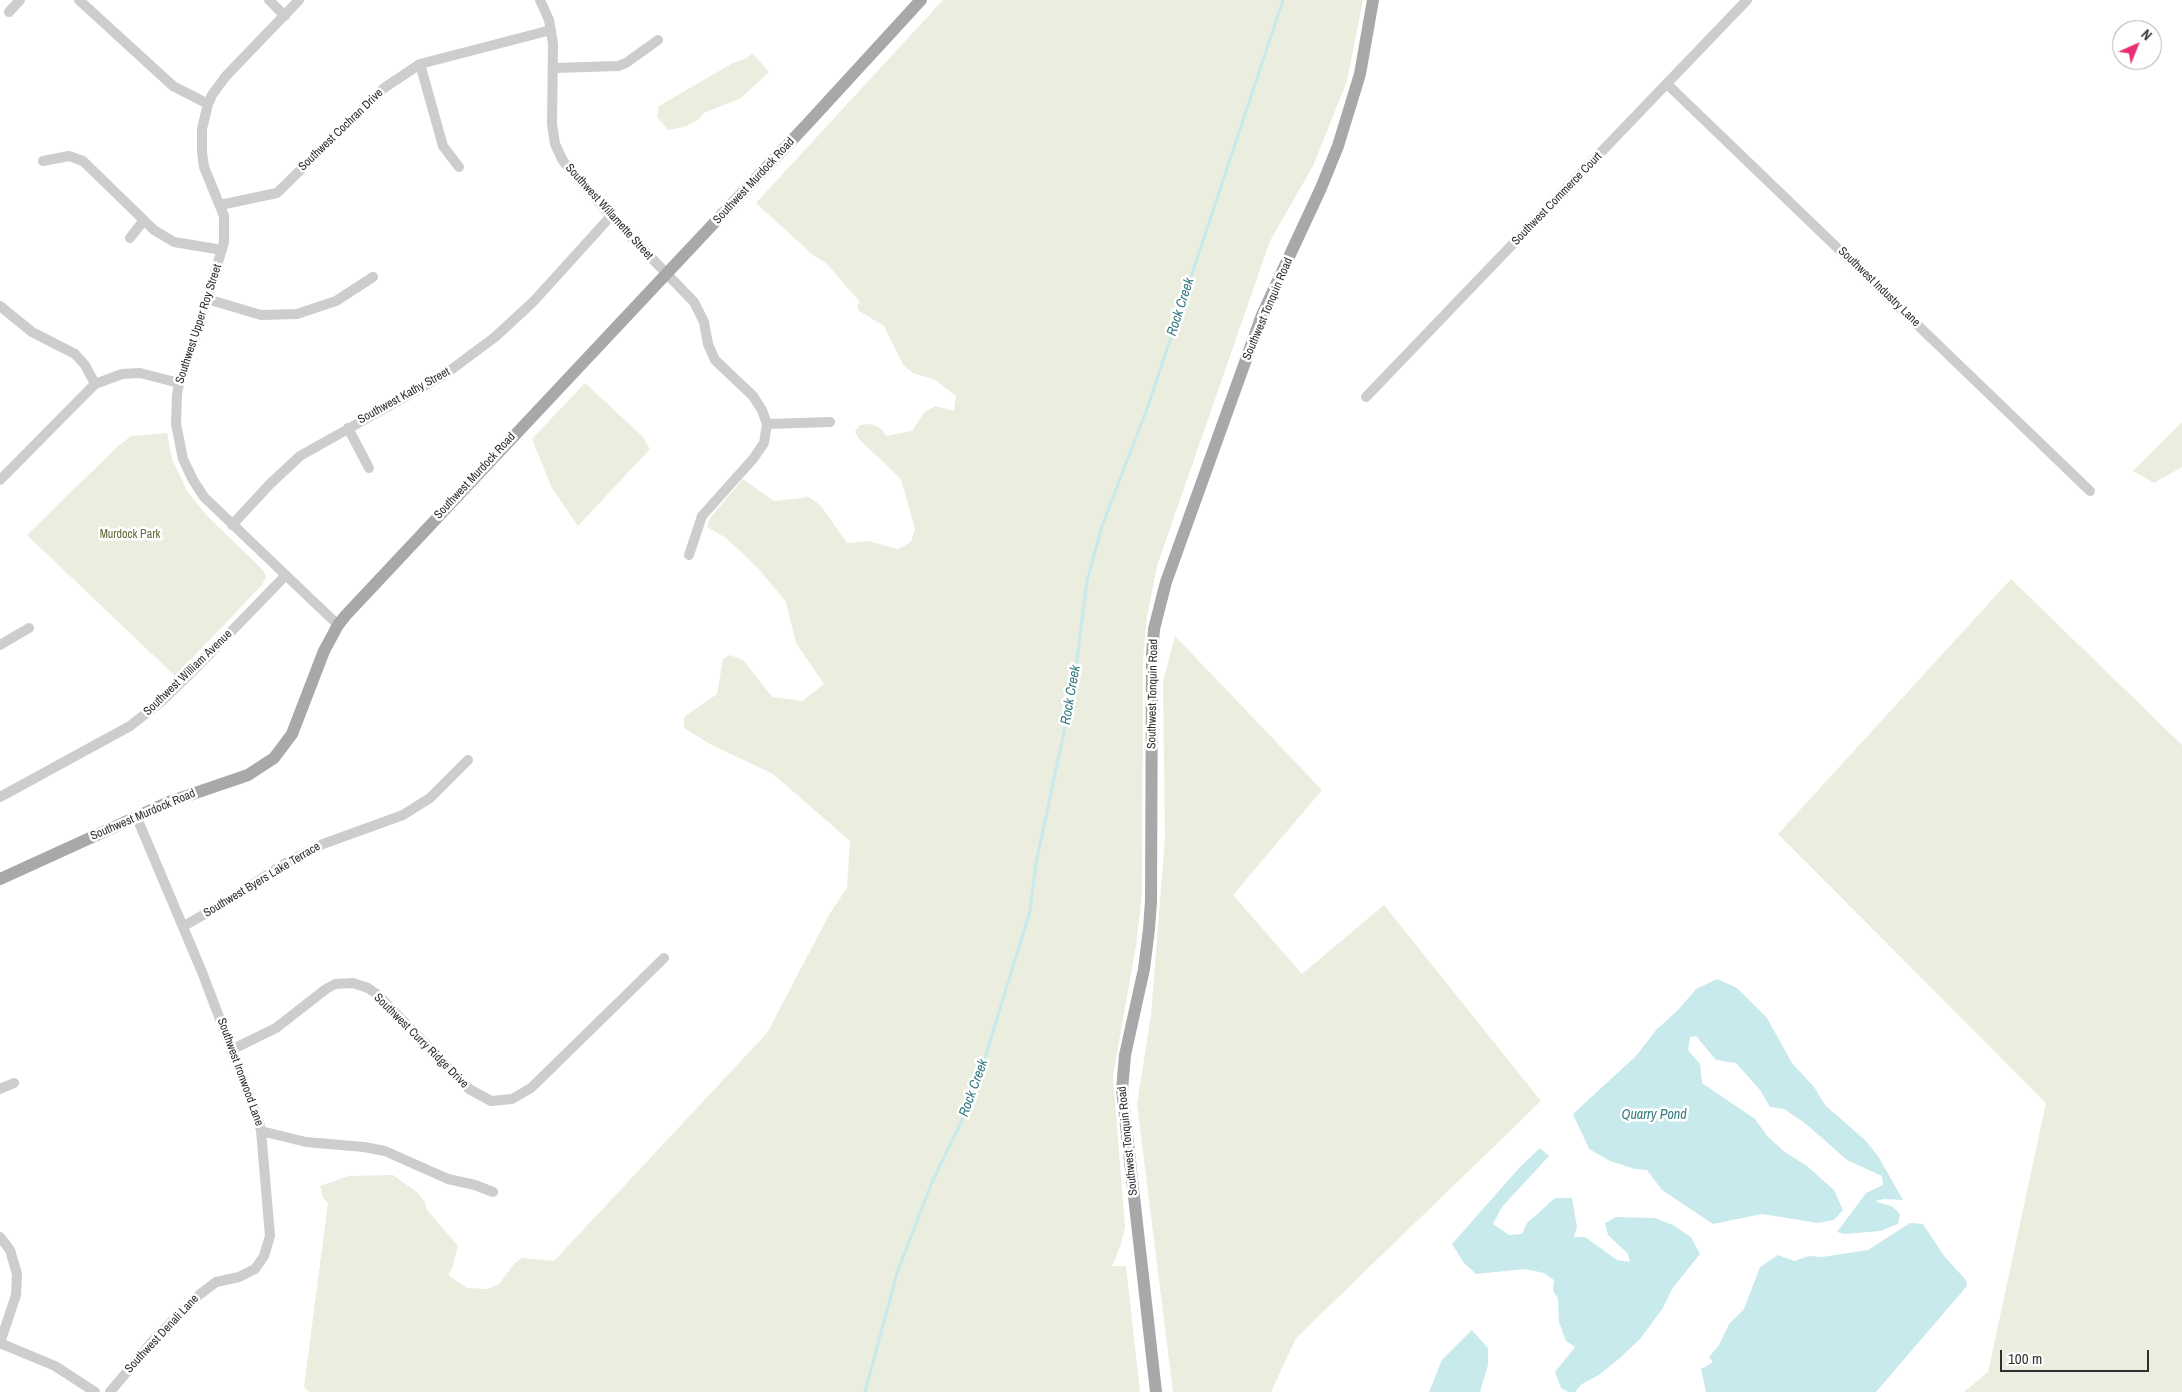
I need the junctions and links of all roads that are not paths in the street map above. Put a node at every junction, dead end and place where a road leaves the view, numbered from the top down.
1 (20, 0) edge
2 (79, 0) edge
3 (268, 0) edge
4 (300, 0) edge
5 (540, 0) edge
6 (921, 0) edge
7 (1373, 0) edge
8 (1747, 0) edge
9 (9, 12) dead end
10 (285, 16) junction
11 (551, 30) junction
12 (658, 40) dead end
13 (420, 64) junction
14 (554, 68) junction
15 (1667, 84) junction
16 (208, 104) junction
17 (43, 161) dead end
18 (459, 167) dead end
19 (220, 205) junction
20 (611, 216) junction
21 (144, 220) junction
22 (130, 238) dead end
23 (222, 250) junction
24 (667, 274) junction
25 (373, 277) dead end
26 (208, 299) junction
27 (2, 311) edge
28 (179, 383) junction
29 (95, 384) junction
30 (1366, 397) dead end
31 (830, 422) dead end
32 (767, 424) junction
33 (348, 428) junction
34 (368, 468) dead end
35 (0, 480) edge
36 (2090, 491) dead end
37 (232, 525) junction
38 (689, 555) dead end
39 (285, 576) junction
40 (338, 626) junction
41 (29, 628) dead end
42 (0, 645) edge
43 (468, 760) dead end
44 (0, 797) edge
45 (138, 818) junction
46 (0, 880) edge
47 (184, 926) junction
48 (664, 958) dead end
49 (232, 1050) junction
50 (14, 1083) dead end
51 (0, 1089) edge
52 (261, 1131) junction
53 (493, 1192) dead end
54 (0, 1237) edge
55 (0, 1343) edge
56 (95, 1392) edge
57 (110, 1392) edge
58 (1156, 1392) edge

1 - 9 street
2 - 16 street
3 - 10 street
4 - 10 street, Southwest Upper Roy Street
5 - 11 street, Southwest Willamette Street
6 - 24 main road, Southwest Murdock Road
7 - 58 main road, Southwest Tonquin Road
8 - 15 street, Southwest Commerce Court
10 - 16 street, Southwest Upper Roy Street
11 - 13 street, Southwest Cochran Drive
11 - 14 street, Southwest Willamette Street
12 - 14 street
13 - 18 street
13 - 19 street, Southwest Cochran Drive
14 - 20 street, Southwest Willamette Street
15 - 30 street, Southwest Commerce Court
15 - 36 street, Southwest Industry Lane
16 - 19 street, Southwest Upper Roy Street
17 - 21 street
19 - 23 street, Southwest Upper Roy Street
20 - 24 street, Southwest Willamette Street
20 - 33 street, Southwest Kathy Street
21 - 22 street
21 - 23 street
23 - 26 street, Southwest Upper Roy Street
24 - 32 street, Southwest Willamette Street
24 - 40 main road, Southwest Murdock Road
25 - 26 street
26 - 28 street, Southwest Upper Roy Street
27 - 29 street
28 - 29 street
28 - 37 street, Southwest Upper Roy Street
29 - 35 street
31 - 32 street
32 - 38 street
33 - 34 street
33 - 37 street, Southwest Kathy Street
37 - 39 street, Southwest Upper Roy Street
39 - 40 street, Southwest Upper Roy Street
39 - 44 street, Southwest William Avenue
40 - 45 main road, Southwest Murdock Road
41 - 42 street
43 - 47 street, Southwest Byers Lake Terrace
45 - 46 main road, Southwest Murdock Road
45 - 47 street, Southwest Ironwood Lane
47 - 49 street, Southwest Ironwood Lane
48 - 49 street, Southwest Curry Ridge Drive
49 - 52 street, Southwest Ironwood Lane
50 - 51 street
52 - 53 street, Southwest Ironwood Lane
52 - 57 street, Southwest Denali Lane
54 - 55 street
55 - 56 street

